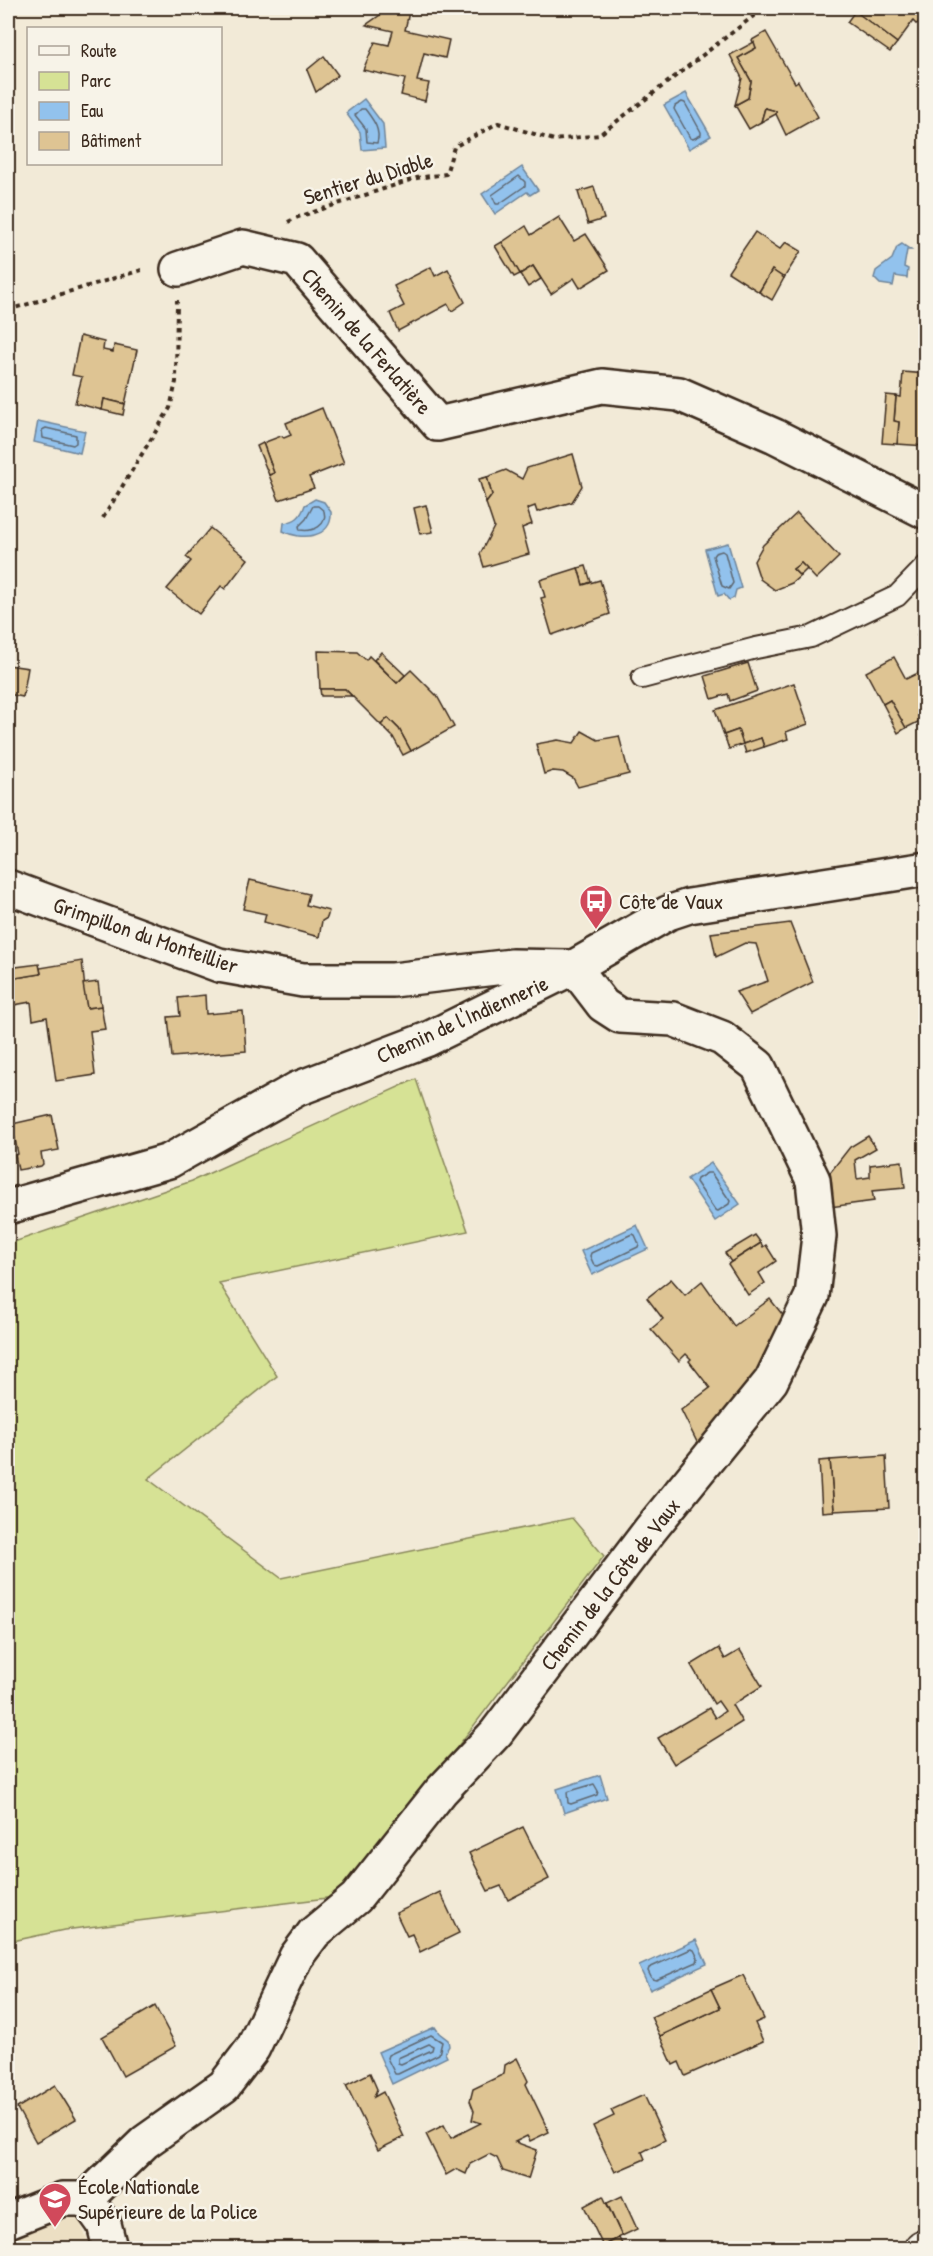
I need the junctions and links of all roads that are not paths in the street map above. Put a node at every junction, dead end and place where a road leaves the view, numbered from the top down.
1 (178, 269) road end
2 (926, 512) edge
3 (926, 566) edge
4 (642, 678) dead end
5 (926, 869) edge
6 (8, 887) edge
7 (574, 968) junction
8 (8, 1208) edge
9 (86, 2199) junction
10 (8, 2221) edge
11 (110, 2248) edge

1 - 2 street, Chemin de la Ferlatière
3 - 4 lane
5 - 7 street, Chemin de l'Indiennerie
6 - 7 street, Grimpillon du Monteillier
7 - 8 street, Chemin de l'Indiennerie
7 - 9 street, Chemin de la Côte de Vaux
9 - 10 street
9 - 11 street

